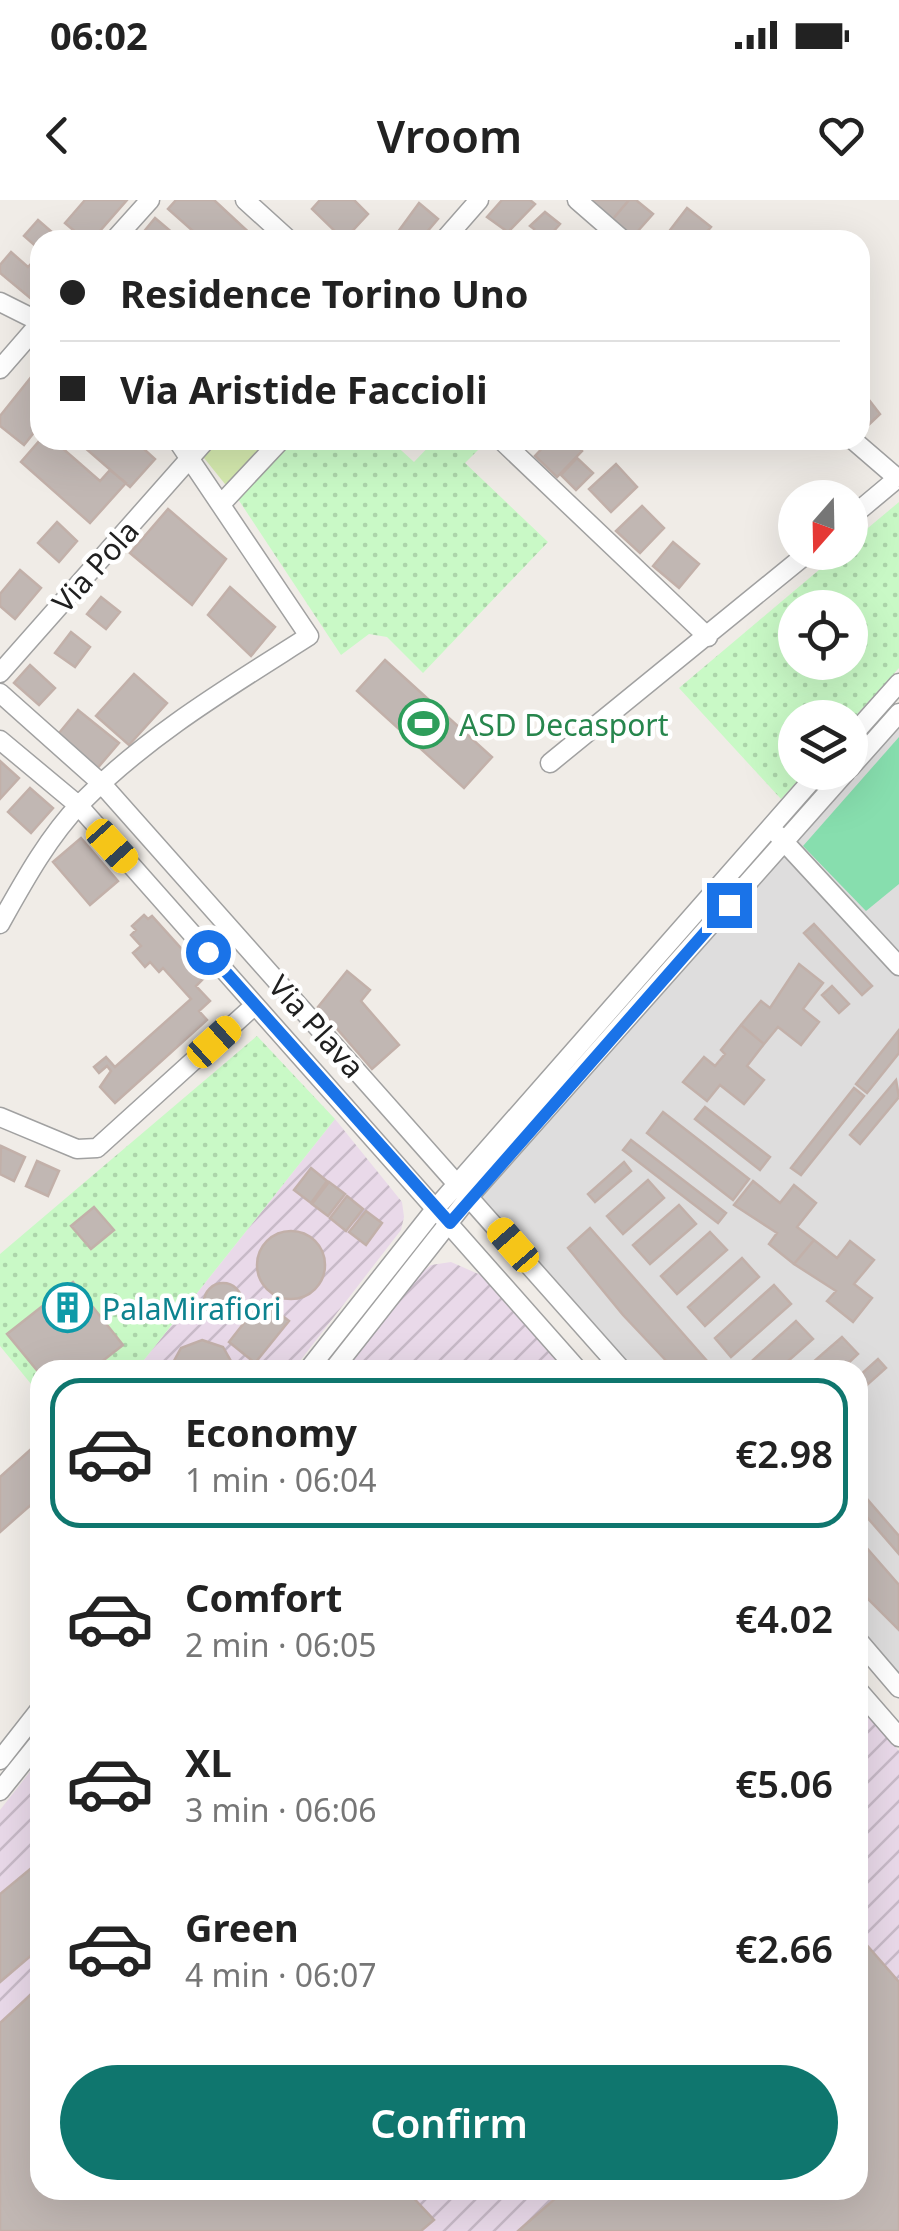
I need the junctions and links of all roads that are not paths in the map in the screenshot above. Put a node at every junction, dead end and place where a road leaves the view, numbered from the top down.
1 (150, 200) edge
2 (245, 200) edge
3 (478, 200) edge
4 (576, 200) edge
5 (123, 230) edge
6 (278, 230) edge
7 (452, 230) edge
8 (611, 230) edge
9 (0, 302) edge
10 (30, 317) edge
11 (30, 334) edge
12 (0, 368) edge
13 (184, 450) edge
14 (197, 450) edge
15 (272, 450) edge
16 (512, 450) edge
17 (865, 450) edge
18 (190, 458) junction
19 (898, 478) edge
20 (223, 502) junction
21 (868, 503) edge
22 (788, 570) edge
23 (708, 637) junction
24 (0, 673) edge
25 (899, 683) edge
26 (0, 693) edge
27 (899, 713) edge
28 (868, 718) edge
29 (0, 740) edge
30 (868, 748) edge
31 (550, 762) dead end
32 (101, 784) junction
33 (803, 790) edge
34 (830, 790) edge
35 (78, 806) junction
36 (770, 828) junction
37 (785, 842) junction
38 (0, 924) edge
39 (899, 966) edge
40 (255, 1005) junction
41 (306, 1012) junction
42 (282, 1035) junction
43 (0, 1116) edge
44 (464, 1189) junction
45 (436, 1208) junction
46 (450, 1223) junction
47 (316, 1360) edge
48 (341, 1360) edge
49 (569, 1360) edge
50 (613, 1360) edge
51 (868, 1653) edge
52 (899, 1688) edge
53 (868, 1701) edge
54 (30, 1722) edge
55 (899, 1737) edge
56 (30, 1754) edge
57 (0, 1760) edge
58 (0, 1791) edge

1 - 5 street
2 - 6 street
3 - 7 street
4 - 8 street
9 - 10 street
11 - 12 street
13 - 18 street
14 - 18 street, Via Pola
15 - 20 street
16 - 23 street
17 - 19 street
18 - 20 street
18 - 24 street, Via Pola
19 - 21 street
20 - 32 street
22 - 23 street
23 - 31 street
25 - 28 street
26 - 32 street, Via Plava
27 - 30 street
29 - 35 street, Via Plava
32 - 35 street
32 - 41 street, Via Plava
33 - 36 street
34 - 37 street
35 - 38 street
35 - 40 street, Via Plava
36 - 37 street
36 - 44 street
37 - 39 street
37 - 44 street
40 - 42 street, Via Plava
40 - 43 street
41 - 42 street
41 - 44 street, Via Plava
42 - 45 street, Via Plava
44 - 45 street
44 - 46 street
44 - 50 street, Via Plava
45 - 46 street, Via Plava
45 - 47 street
46 - 48 street
46 - 49 street, Via Plava
51 - 52 street
53 - 55 street
54 - 57 street
56 - 58 street

